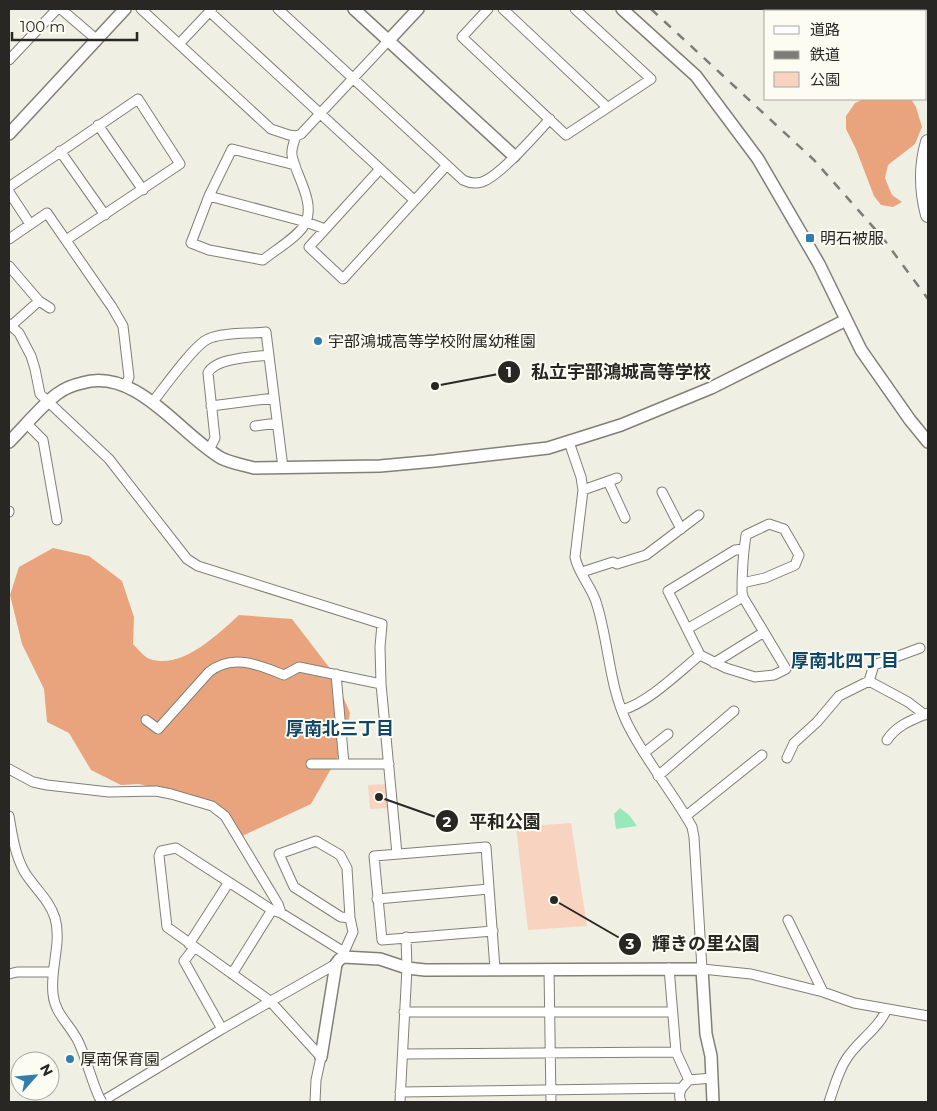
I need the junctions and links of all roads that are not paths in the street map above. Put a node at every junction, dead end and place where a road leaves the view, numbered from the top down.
1 (56, 9) edge
2 (61, 9) edge
3 (125, 9) edge
4 (141, 9) edge
5 (278, 9) edge
6 (354, 9) edge
7 (418, 9) edge
8 (488, 9) edge
9 (503, 9) edge
10 (575, 9) edge
11 (622, 9) edge
12 (211, 10) edge
13 (96, 39) junction
14 (388, 41) junction
15 (179, 44) junction
16 (9, 60) edge
17 (354, 78) junction
18 (608, 106) junction
19 (321, 114) junction
20 (550, 119) junction
21 (98, 125) junction
22 (9, 134) edge
23 (296, 136) junction
24 (928, 142) edge
25 (60, 151) junction
26 (514, 156) junction
27 (295, 165) junction
28 (446, 165) junction
29 (380, 169) junction
30 (9, 186) edge
31 (143, 190) junction
32 (9, 192) edge
33 (209, 196) junction
34 (414, 200) junction
35 (105, 215) junction
36 (928, 215) edge
37 (306, 222) junction
38 (30, 224) junction
39 (325, 229) junction
40 (9, 239) edge
41 (66, 240) junction
42 (9, 266) edge
43 (39, 301) junction
44 (50, 308) dead end
45 (846, 320) junction
46 (10, 324) edge
47 (268, 355) junction
48 (126, 385) junction
49 (274, 398) junction
50 (49, 402) junction
51 (152, 403) junction
52 (211, 406) junction
53 (277, 423) junction
54 (27, 424) junction
55 (255, 426) dead end
56 (9, 442) edge
57 (569, 442) junction
58 (928, 442) edge
59 (209, 450) junction
60 (283, 468) junction
61 (617, 478) dead end
62 (608, 482) junction
63 (583, 490) junction
64 (662, 492) dead end
65 (699, 515) dead end
66 (626, 518) dead end
67 (57, 520) dead end
68 (681, 529) junction
69 (744, 549) junction
70 (582, 572) junction
71 (742, 583) junction
72 (743, 596) junction
73 (687, 629) junction
74 (764, 632) junction
75 (920, 648) dead end
76 (700, 655) junction
77 (714, 663) junction
78 (336, 674) junction
79 (869, 681) junction
80 (381, 684) junction
81 (622, 710) junction
82 (734, 712) dead end
83 (926, 714) edge
84 (146, 720) dead end
85 (668, 734) dead end
86 (887, 740) dead end
87 (644, 753) junction
88 (762, 754) dead end
89 (786, 758) dead end
90 (311, 764) dead end
91 (344, 764) junction
92 (389, 764) junction
93 (9, 769) edge
94 (658, 776) junction
95 (9, 816) edge
96 (686, 816) junction
97 (397, 854) junction
98 (229, 882) junction
99 (489, 889) junction
100 (377, 898) junction
101 (277, 911) junction
102 (350, 918) junction
103 (788, 920) dead end
104 (493, 931) junction
105 (406, 937) junction
106 (192, 946) junction
107 (341, 958) junction
108 (407, 968) junction
109 (668, 968) junction
110 (495, 969) junction
111 (549, 969) junction
112 (702, 969) junction
113 (52, 972) junction
114 (9, 974) edge
115 (232, 974) junction
116 (823, 992) junction
117 (270, 1001) junction
118 (887, 1009) junction
119 (404, 1012) junction
120 (550, 1012) junction
121 (672, 1012) junction
122 (928, 1016) edge
123 (222, 1029) junction
124 (551, 1052) junction
125 (676, 1052) junction
126 (403, 1054) junction
127 (321, 1057) junction
128 (712, 1078) junction
129 (689, 1080) junction
130 (680, 1088) junction
131 (551, 1090) junction
132 (400, 1092) junction
133 (101, 1100) edge
134 (315, 1102) edge
135 (400, 1102) edge
136 (552, 1102) edge
137 (681, 1102) edge
138 (714, 1102) edge
139 (829, 1102) edge

1 - 16 street
2 - 13 street
3 - 13 street
4 - 15 street
5 - 17 street
6 - 14 street
7 - 14 street
8 - 20 street
9 - 18 street
10 - 18 street
11 - 45 street
12 - 15 street
12 - 19 street
13 - 22 street
14 - 17 street
14 - 26 street
15 - 23 street
17 - 19 street
17 - 28 street
18 - 20 street
19 - 23 street
19 - 29 street
20 - 26 street
21 - 25 street
21 - 31 street
21 - 31 street
23 - 27 street
24 - 36 main road
25 - 30 street
25 - 35 street
26 - 28 street
27 - 33 street
27 - 37 street
28 - 34 street
29 - 34 street
29 - 39 street
31 - 35 street
32 - 38 street
33 - 37 street
33 - 37 street
34 - 39 street
35 - 41 street
37 - 39 street
38 - 40 street
38 - 41 street
41 - 48 street
42 - 43 street
43 - 44 street
43 - 46 street
45 - 57 street
45 - 58 street
46 - 50 street
47 - 49 street
47 - 51 street
47 - 52 street
48 - 50 street
48 - 51 street
49 - 52 street
49 - 53 street
50 - 54 street
50 - 80 street
51 - 59 street
52 - 59 street
53 - 55 street
53 - 60 street
54 - 56 street
54 - 67 street
57 - 60 street
57 - 63 street
59 - 60 street
61 - 62 street
62 - 63 street
62 - 66 street
63 - 70 street
64 - 68 street
65 - 68 street
68 - 70 street
69 - 71 street
69 - 71 street
69 - 73 street
70 - 81 street
71 - 72 street
72 - 73 street
72 - 74 street
73 - 76 street
74 - 77 street
74 - 77 street
75 - 79 street
76 - 77 street
76 - 81 street
78 - 80 street
78 - 84 street
78 - 91 street
79 - 83 street
79 - 89 street
80 - 92 street
81 - 87 street
82 - 94 street
83 - 86 street
85 - 87 street
87 - 94 street
88 - 96 street
90 - 91 street
91 - 92 street
92 - 97 street
93 - 101 street
94 - 96 street
95 - 113 street
96 - 112 street
97 - 99 street
97 - 100 street
98 - 101 street
98 - 106 street
98 - 106 street
99 - 100 street
99 - 104 street
100 - 105 street
101 - 107 street
101 - 115 street
102 - 102 street
102 - 107 street
103 - 116 street
104 - 105 street
104 - 110 street
105 - 108 street
106 - 115 street
106 - 123 street
107 - 108 street
107 - 117 street
107 - 127 street
108 - 110 street
108 - 119 street
109 - 111 street
109 - 112 street
109 - 121 street
110 - 111 street
111 - 120 street
112 - 116 street
112 - 128 street
113 - 114 street
113 - 133 street
115 - 117 street
116 - 118 street
117 - 123 street
117 - 127 street
118 - 122 street
118 - 139 street
119 - 120 street
119 - 126 street
120 - 121 street
120 - 124 street
121 - 125 street
123 - 133 street
124 - 125 street
124 - 126 street
124 - 131 street
125 - 129 street
126 - 132 street
127 - 134 street
128 - 129 street
128 - 138 street
129 - 130 street
130 - 131 street
130 - 137 street
131 - 132 street
131 - 136 street
132 - 135 street

